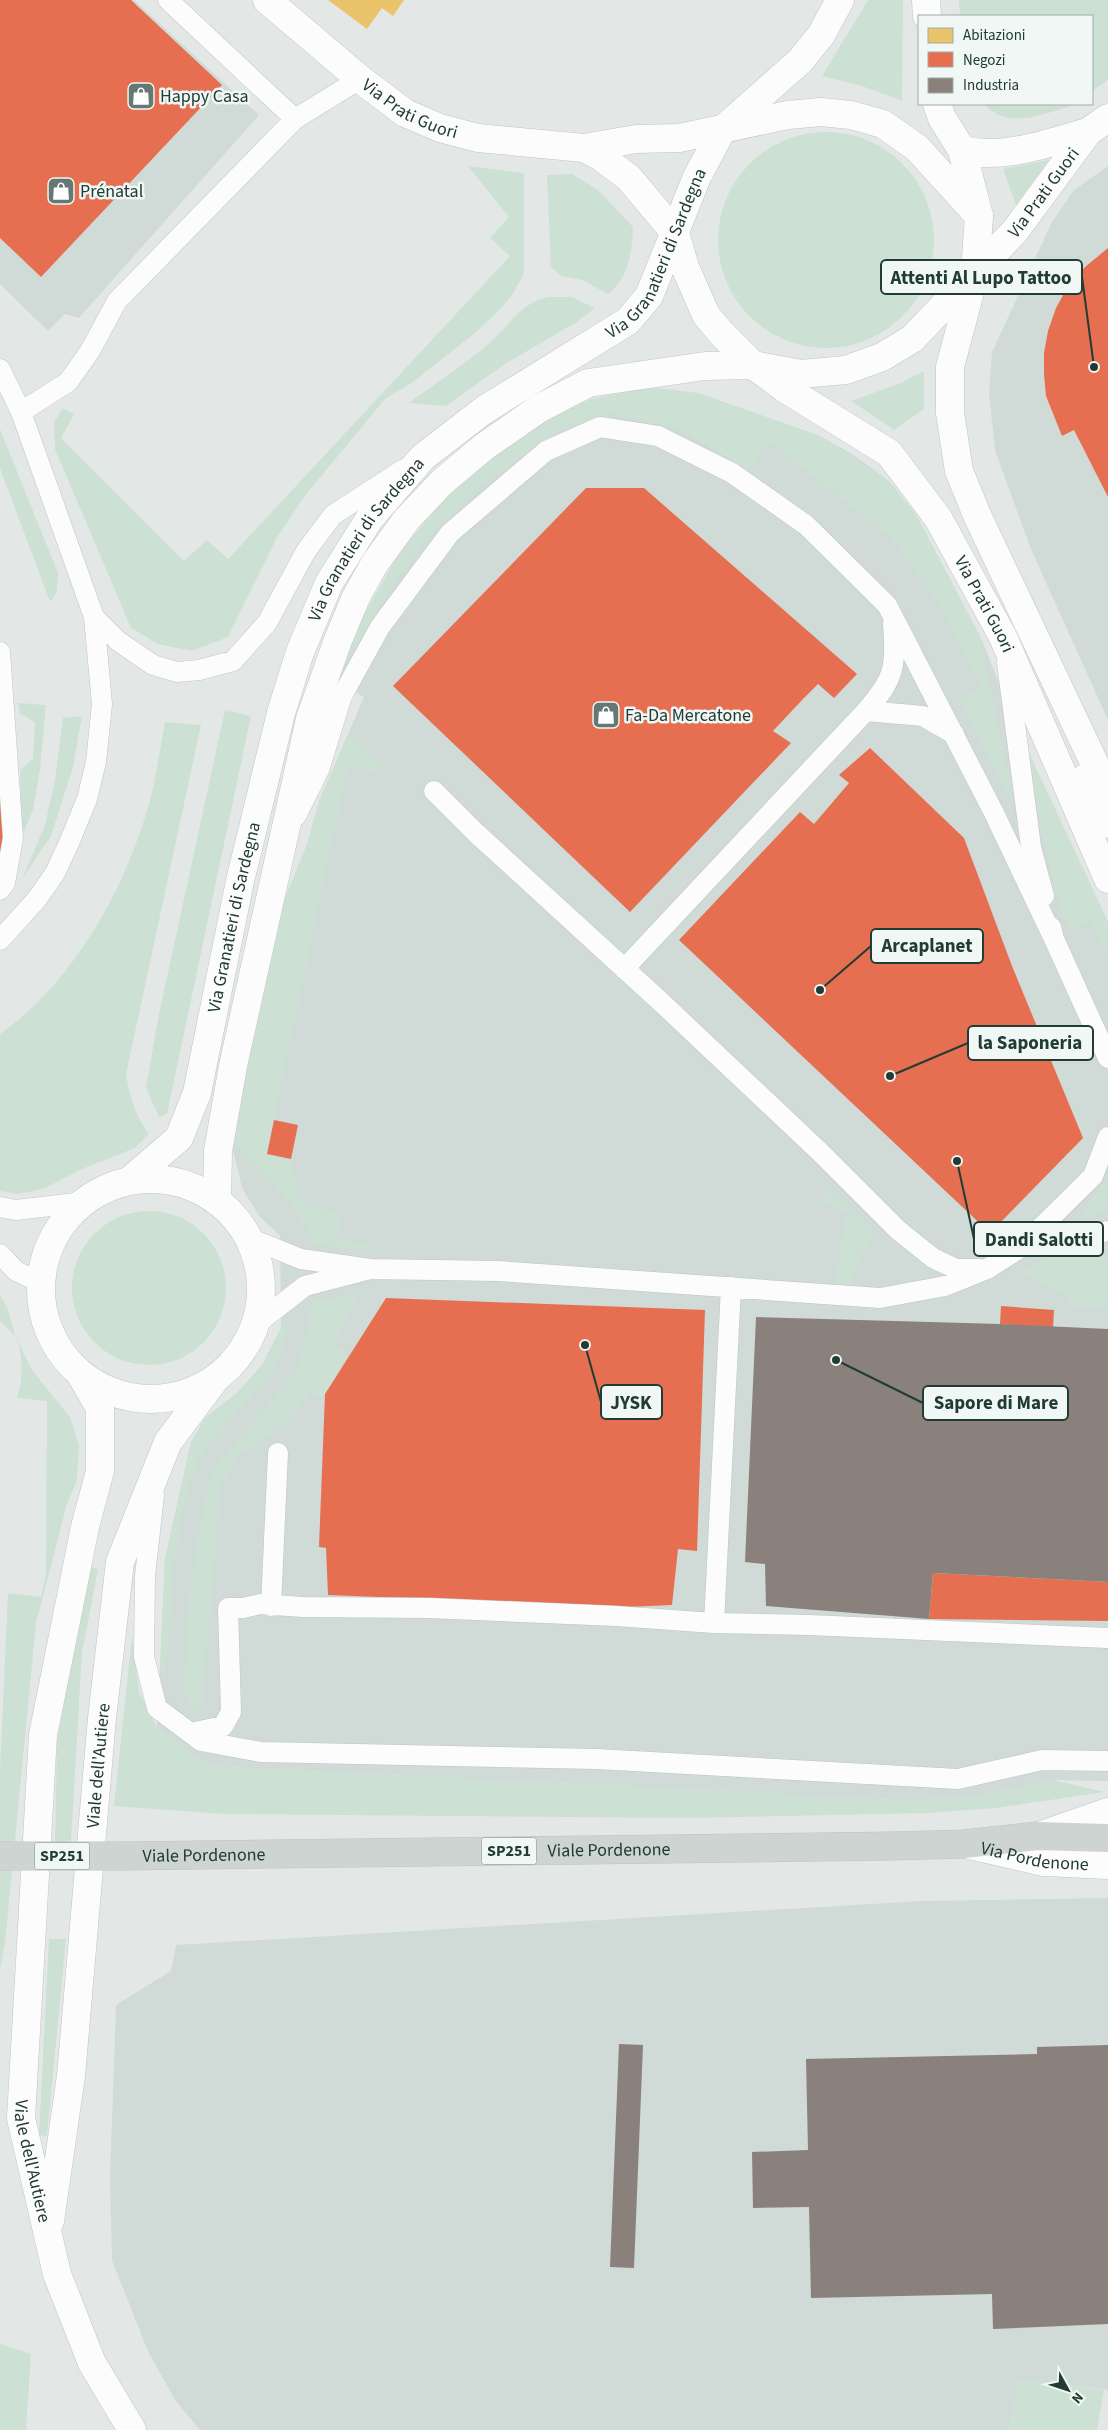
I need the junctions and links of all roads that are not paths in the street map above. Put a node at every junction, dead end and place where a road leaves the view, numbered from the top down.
1 (168, 0) edge
2 (267, 0) edge
3 (840, 0) edge
4 (926, 0) edge
5 (927, 15) edge
6 (360, 79) junction
7 (937, 105) edge
8 (295, 119) junction
9 (1098, 125) edge
10 (722, 130) junction
11 (584, 148) junction
12 (962, 150) junction
13 (979, 216) junction
14 (675, 233) junction
15 (976, 273) junction
16 (752, 365) junction
17 (0, 369) edge
18 (21, 412) junction
19 (423, 457) junction
20 (892, 614) junction
21 (94, 617) junction
22 (1003, 636) junction
23 (0, 652) edge
24 (866, 711) junction
25 (954, 734) junction
26 (434, 792) dead end
27 (1108, 792) edge
28 (1108, 824) edge
29 (284, 840) junction
30 (1108, 879) edge
31 (0, 890) edge
32 (1054, 939) junction
33 (0, 940) edge
34 (624, 968) junction
35 (1108, 1058) edge
36 (1108, 1137) edge
37 (129, 1181) junction
38 (217, 1201) junction
39 (85, 1202) junction
40 (0, 1207) edge
41 (1108, 1231) edge
42 (249, 1238) junction
43 (1020, 1248) junction
44 (0, 1254) edge
45 (370, 1269) junction
46 (986, 1269) junction
47 (41, 1283) junction
48 (732, 1287) junction
49 (256, 1325) junction
50 (81, 1375) junction
51 (216, 1378) junction
52 (278, 1453) dead end
53 (157, 1468) junction
54 (271, 1606) junction
55 (714, 1623) junction
56 (1108, 1638) edge
57 (191, 1733) junction
58 (1108, 1761) edge
59 (1108, 1812) edge
60 (1037, 1836) junction
61 (1108, 1838) edge
62 (964, 1844) junction
63 (0, 1856) edge
64 (1108, 1865) edge
65 (48, 2238) junction
66 (132, 2430) edge

1 - 8 lane
2 - 6 street, Via Prati Guori
3 - 10 street, Via Granatieri di Sardegna
4 - 5 street
6 - 8 lane
6 - 11 street, Via Prati Guori
7 - 12 street, Via Prati Guori
8 - 18 lane
9 - 12 street, Via Prati Guori
9 - 15 street, Via Prati Guori
10 - 11 street
10 - 13 street
10 - 14 street, Via Granatieri di Sardegna
11 - 14 street
12 - 13 street, Via Prati Guori
13 - 15 street, Via Prati Guori
14 - 16 street, Via Prati Guori
14 - 19 street, Via Granatieri di Sardegna
15 - 16 street
15 - 27 street, Via Prati Guori
16 - 22 street, Via Prati Guori
16 - 29 street
17 - 18 lane
18 - 21 lane
19 - 21 lane
19 - 37 street, Via Granatieri di Sardegna
20 - 24 lane
20 - 25 lane
20 - 29 lane
21 - 33 lane
22 - 28 street
22 - 30 street, Via Prati Guori
22 - 32 lane
23 - 31 lane
24 - 25 lane
24 - 34 lane
25 - 32 lane
26 - 34 lane
29 - 38 street
32 - 35 lane
34 - 46 lane
36 - 43 lane
37 - 38 street, Via Granatieri di Sardegna
37 - 39 street, Via Granatieri di Sardegna
38 - 42 street, Via Granatieri di Sardegna
39 - 40 lane
39 - 47 street, Via Granatieri di Sardegna
41 - 43 lane
42 - 45 lane
42 - 49 street, Via Granatieri di Sardegna
43 - 46 lane
44 - 47 lane
45 - 48 lane
45 - 49 lane
46 - 48 lane
47 - 50 street, Via Granatieri di Sardegna
48 - 55 lane
49 - 51 street, Via Granatieri di Sardegna
50 - 51 street, Via Granatieri di Sardegna
50 - 65 street, Viale dell'Autiere
51 - 53 street, Viale dell'Autiere
52 - 54 lane
53 - 57 lane
53 - 65 street, Viale dell'Autiere
54 - 55 lane
54 - 57 lane
55 - 56 lane
57 - 58 lane
59 - 60 street, Viale Pordenone
60 - 61 main road, Viale Pordenone / SP251
60 - 62 main road, Viale Pordenone / SP251
62 - 63 main road, Viale Pordenone / SP251, bridge
62 - 64 street, Via Pordenone
65 - 66 street, Viale dell'Autiere

